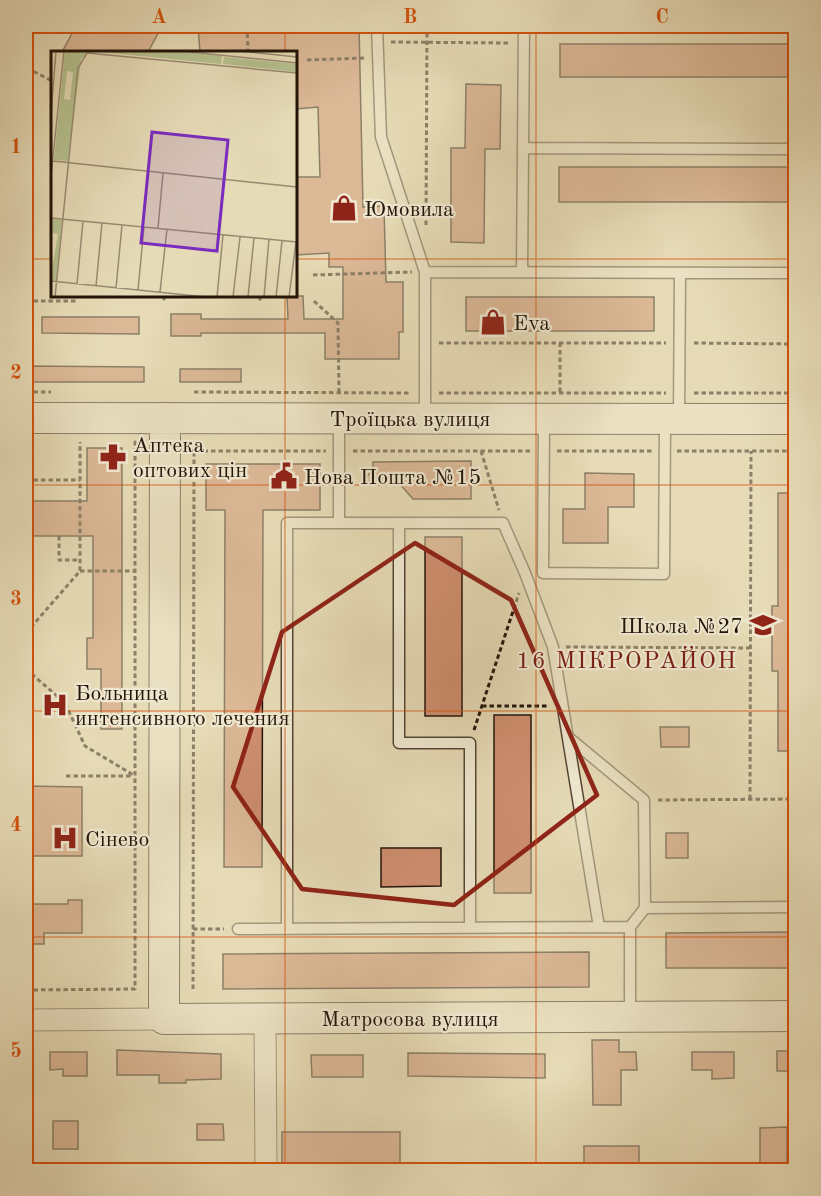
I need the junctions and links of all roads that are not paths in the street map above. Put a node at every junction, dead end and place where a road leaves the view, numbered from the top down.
1 (377, 26) edge
2 (524, 26) edge
3 (523, 148) junction
4 (795, 148) edge
5 (425, 272) junction
6 (522, 272) junction
7 (680, 273) junction
8 (795, 273) edge
9 (339, 405) junction
10 (425, 405) junction
11 (674, 410) junction
12 (26, 418) edge
13 (165, 418) junction
14 (544, 418) junction
15 (795, 418) edge
16 (339, 523) junction
17 (399, 523) junction
18 (567, 737) junction
19 (645, 908) junction
20 (795, 908) edge
21 (470, 927) junction
22 (599, 927) junction
23 (630, 927) junction
24 (287, 928) junction
25 (238, 929) road end
26 (795, 1016) edge
27 (630, 1017) junction
28 (164, 1019) junction
29 (265, 1019) junction
30 (26, 1020) edge
31 (266, 1170) edge

1 - 5 lane
2 - 3 lane
3 - 4 lane
3 - 6 lane
5 - 6 lane
5 - 10 lane
6 - 7 lane
7 - 8 lane
7 - 11 lane
9 - 10 street, Троїцька вулиця
9 - 13 street, Троїцька вулиця
9 - 16 lane
10 - 14 street, Троїцька вулиця
11 - 14 street, Троїцька вулиця
11 - 14 lane
11 - 15 street, Троїцька вулиця
12 - 13 street, Троїцька вулиця
13 - 28 street
16 - 17 lane
16 - 24 lane
17 - 18 lane
17 - 21 lane
18 - 19 lane
18 - 22 lane
19 - 20 lane
19 - 23 lane
21 - 22 lane
21 - 24 lane
22 - 23 lane
23 - 27 lane
24 - 25 lane
26 - 27 street, Матросова вулиця
27 - 29 street, Матросова вулиця
28 - 29 street, Матросова вулиця
28 - 30 street, Матросова вулиця
29 - 31 street

